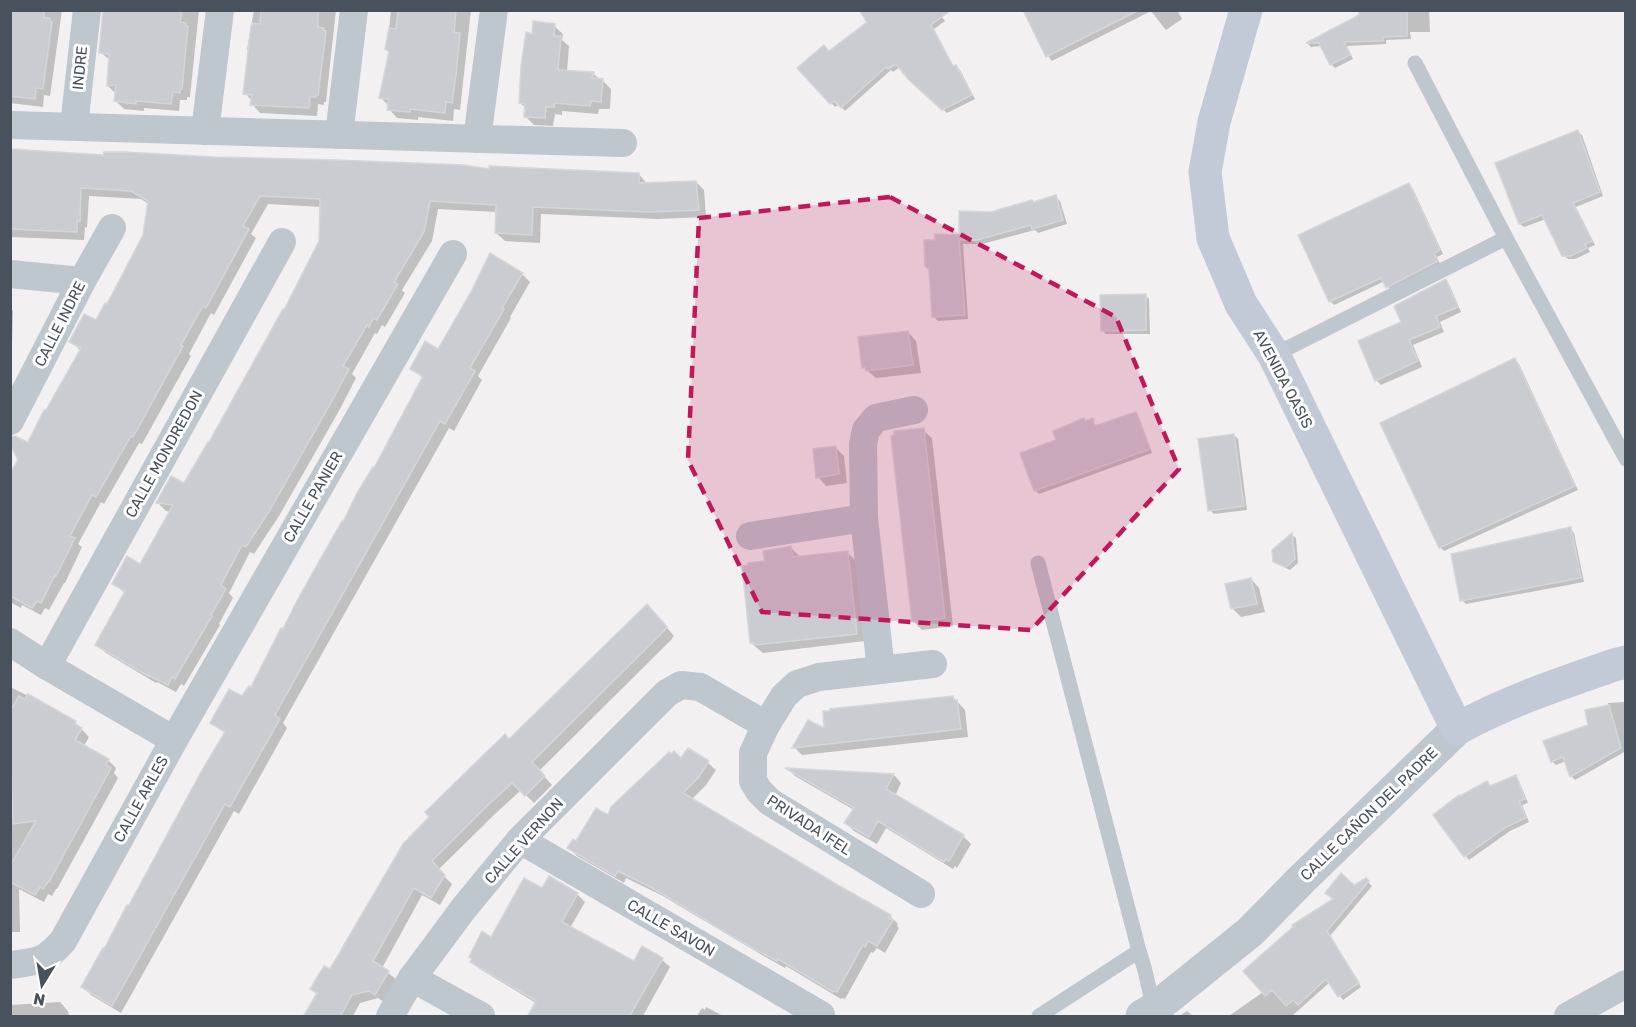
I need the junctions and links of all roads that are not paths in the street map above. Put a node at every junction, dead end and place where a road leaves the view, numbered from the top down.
1 (87, 10) edge
2 (220, 10) edge
3 (354, 10) edge
4 (494, 10) edge
5 (1245, 10) edge
6 (1415, 63) dead end
7 (10, 125) edge
8 (74, 126) junction
9 (205, 131) junction
10 (339, 135) junction
11 (477, 139) junction
12 (624, 143) dead end
13 (112, 228) dead end
14 (1506, 238) junction
15 (282, 242) dead end
16 (453, 254) dead end
17 (10, 274) edge
18 (82, 281) junction
19 (1274, 355) junction
20 (914, 410) dead end
21 (10, 421) edge
22 (1626, 459) edge
23 (864, 518) junction
24 (750, 536) dead end
25 (1038, 563) dead end
26 (10, 642) edge
27 (1626, 662) edge
28 (933, 664) dead end
29 (47, 666) junction
30 (880, 670) junction
31 (766, 725) junction
32 (1457, 729) junction
33 (174, 740) junction
34 (520, 840) junction
35 (921, 894) dead end
36 (1138, 951) junction
37 (10, 965) edge
38 (411, 978) junction
39 (1626, 984) edge
40 (1148, 1013) edge
41 (821, 1015) edge
42 (1575, 1015) edge
43 (390, 1017) edge
44 (481, 1017) edge
45 (1040, 1017) edge

1 - 8 street, INDRE
2 - 9 street
3 - 10 street
4 - 11 street
5 - 19 main road, AVENIDA OASIS
6 - 14 lane
7 - 8 street
8 - 9 street
9 - 10 street
10 - 11 street
11 - 12 street
13 - 18 street, CALLE INDRE
14 - 19 lane
14 - 22 lane
15 - 29 street, CALLE MONDREDON
16 - 33 street, CALLE PANIER
17 - 18 street
18 - 21 street, CALLE INDRE
19 - 32 main road, AVENIDA OASIS
20 - 23 street
23 - 24 street
23 - 30 street
25 - 36 lane
26 - 29 street, CALLE ARLES
27 - 32 main road, CALLE CAÑON DEL PADRE
28 - 30 street, PRIVADA IFEL
29 - 33 street, CALLE ARLES
30 - 31 street, PRIVADA IFEL
31 - 34 street, CALLE VERNON
31 - 35 street, PRIVADA IFEL
32 - 40 street, CALLE CAÑON DEL PADRE
33 - 37 street, CALLE ARLES
34 - 38 street, CALLE VERNON
34 - 41 street, CALLE SAVON
36 - 40 lane
36 - 45 lane
38 - 43 street, CALLE VERNON
38 - 44 street
39 - 42 street

